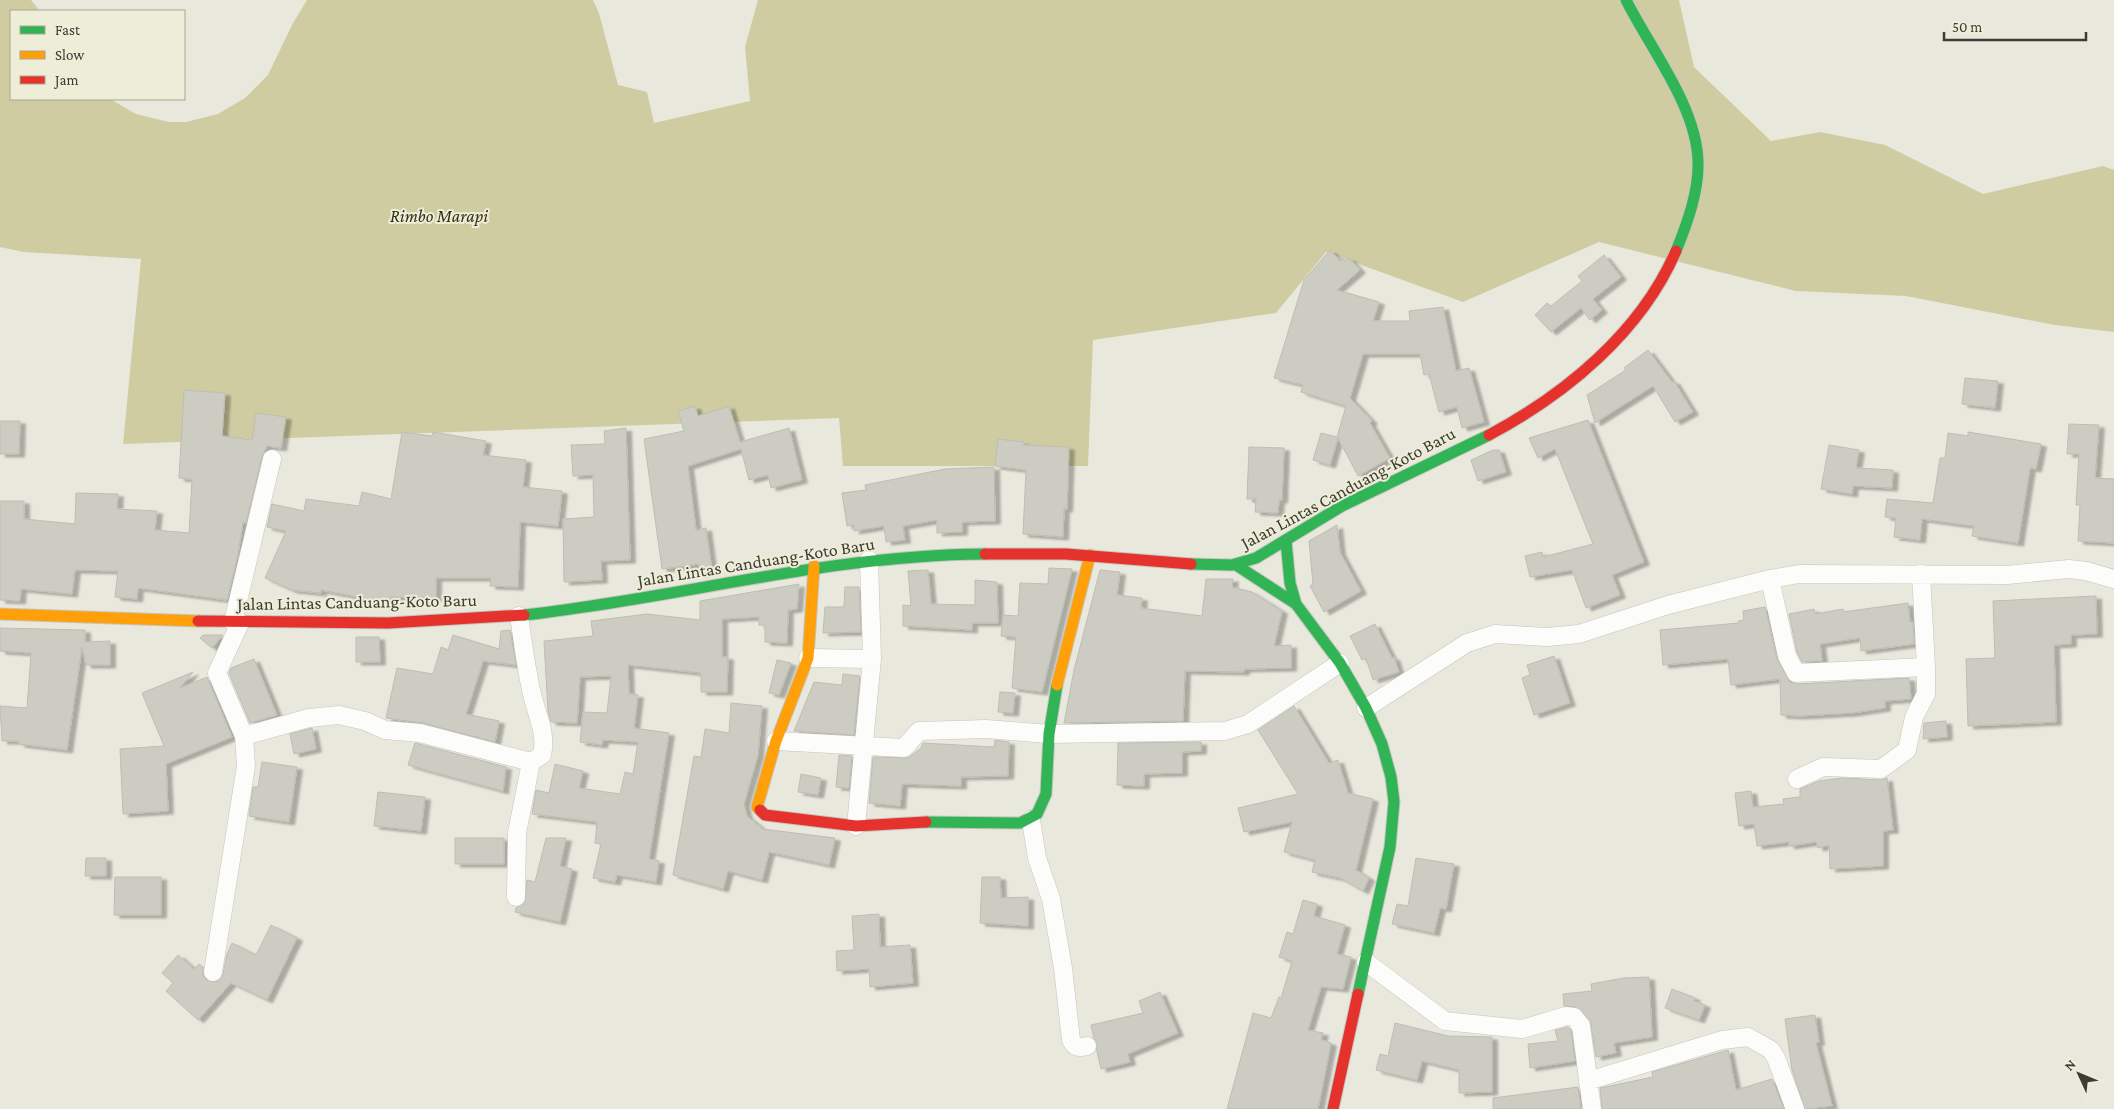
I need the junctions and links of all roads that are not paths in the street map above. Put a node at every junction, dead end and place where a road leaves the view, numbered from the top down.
1 (1626, 0) edge
2 (272, 459) dead end
3 (1286, 541) junction
4 (1090, 556) junction
5 (869, 560) junction
6 (1236, 565) junction
7 (814, 566) junction
8 (1921, 574) junction
9 (1770, 579) junction
10 (2114, 579) edge
11 (1296, 604) junction
12 (0, 614) edge
13 (519, 616) junction
14 (236, 623) junction
15 (808, 658) junction
16 (872, 659) junction
17 (1340, 662) junction
18 (1926, 667) junction
19 (1366, 708) junction
20 (1048, 734) junction
21 (244, 736) junction
22 (776, 741) junction
23 (863, 744) junction
24 (531, 762) junction
25 (1797, 779) dead end
26 (1031, 820) junction
27 (856, 826) junction
28 (516, 897) dead end
29 (1366, 962) junction
30 (213, 972) dead end
31 (1087, 1046) dead end
32 (1588, 1081) junction
33 (1333, 1109) edge
34 (1592, 1109) edge
35 (1795, 1109) edge

1 - 3 main road, Jalan Lintas Canduang-Koto Baru
2 - 14 street
3 - 6 main road, Jalan Lintas Canduang-Koto Baru
3 - 11 main road
4 - 5 main road, Jalan Lintas Canduang-Koto Baru
4 - 6 main road, Jalan Lintas Canduang-Koto Baru
4 - 20 main road
5 - 7 main road, Jalan Lintas Canduang-Koto Baru
5 - 16 street
6 - 11 main road
7 - 13 main road, Jalan Lintas Canduang-Koto Baru
7 - 15 main road
8 - 9 street
8 - 10 street
8 - 18 street
9 - 18 street
9 - 19 street
11 - 17 main road
12 - 14 main road, Jalan Lintas Canduang-Koto Baru
13 - 14 main road, Jalan Lintas Canduang-Koto Baru
13 - 24 street
14 - 21 street
15 - 16 street
15 - 22 main road
16 - 23 street
17 - 19 main road
17 - 20 street
18 - 25 street
19 - 29 main road
20 - 23 street
20 - 26 main road
21 - 24 street
21 - 30 street
22 - 23 street
22 - 27 main road
23 - 27 street
24 - 28 street
26 - 27 main road
26 - 31 street
29 - 32 street
29 - 33 main road
32 - 34 street
32 - 35 street

